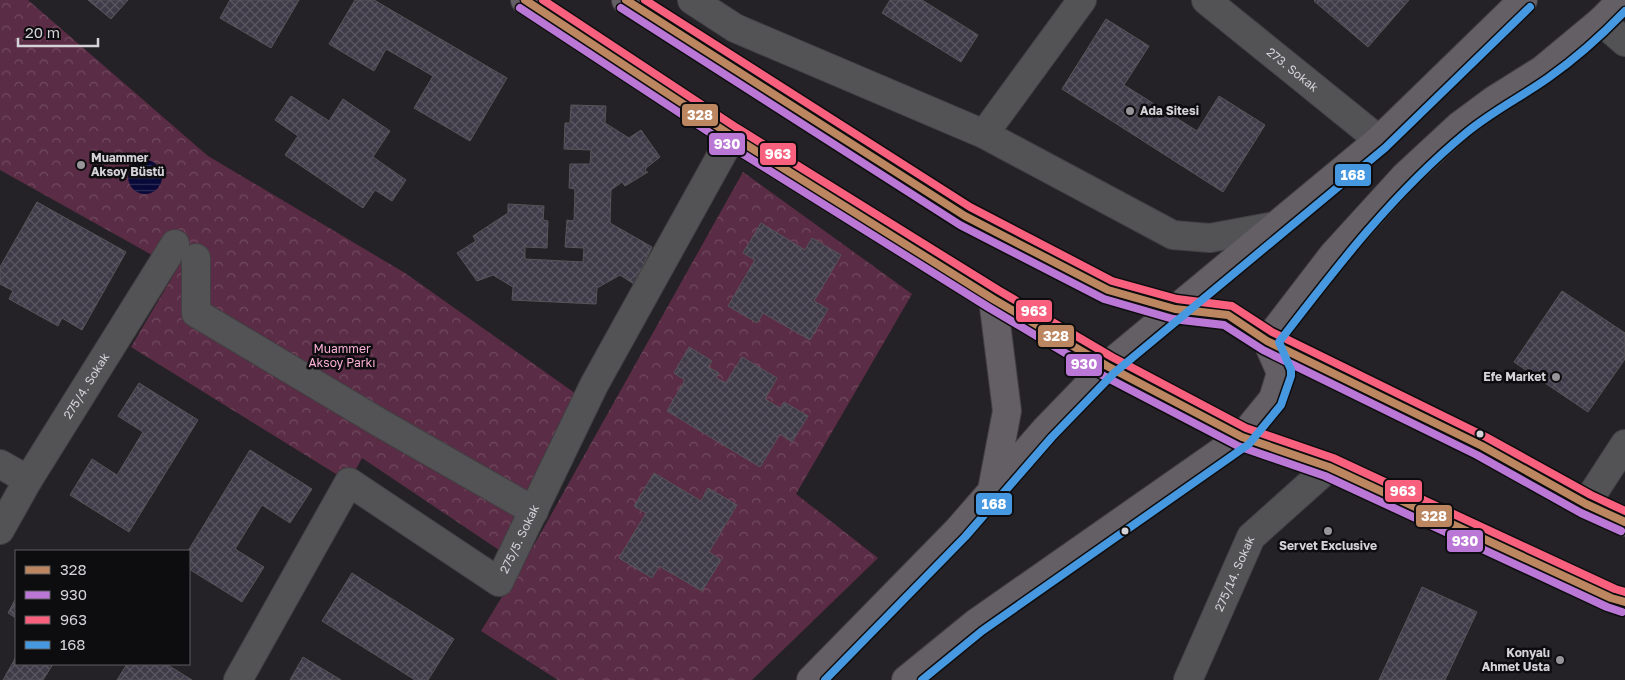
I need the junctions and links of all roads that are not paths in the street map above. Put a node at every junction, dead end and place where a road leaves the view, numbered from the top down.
1 (525, 0) edge
2 (626, 0) edge
3 (692, 0) edge
4 (1082, 0) edge
5 (1206, 0) edge
6 (1523, 0) edge
7 (1622, 0) edge
8 (1600, 21) junction
9 (1625, 42) edge
10 (984, 134) junction
11 (732, 136) junction
12 (1379, 140) junction
13 (1275, 226) junction
14 (992, 299) junction
15 (1175, 308) junction
16 (1267, 340) junction
17 (1107, 366) junction
18 (1242, 437) junction
19 (1625, 444) edge
20 (0, 464) edge
21 (1329, 467) junction
22 (28, 480) junction
23 (992, 492) junction
24 (1586, 504) junction
25 (534, 511) junction
26 (1625, 522) edge
27 (0, 530) edge
28 (1625, 602) edge
29 (238, 680) edge
30 (811, 680) edge
31 (906, 680) edge
32 (1188, 680) edge

1 - 11 main road
2 - 15 main road
3 - 10 street
4 - 10 street
5 - 12 street, 273. Sokak
6 - 12 main road
7 - 8 main road
8 - 9 street
8 - 16 main road
10 - 13 street
11 - 14 main road
11 - 25 street, 275/5. Sokak
12 - 13 main road
13 - 15 main road
14 - 17 main road
14 - 23 main road
15 - 16 main road
15 - 17 main road
16 - 18 main road
16 - 24 main road
17 - 18 main road
17 - 23 main road
18 - 21 main road
18 - 31 main road
19 - 24 street
20 - 22 street
21 - 28 main road
21 - 32 street, 275/14. Sokak
22 - 25 street, 275/4. Sokak
22 - 27 street, 275/4. Sokak
23 - 30 main road
24 - 26 main road
25 - 29 street, 275/5. Sokak

